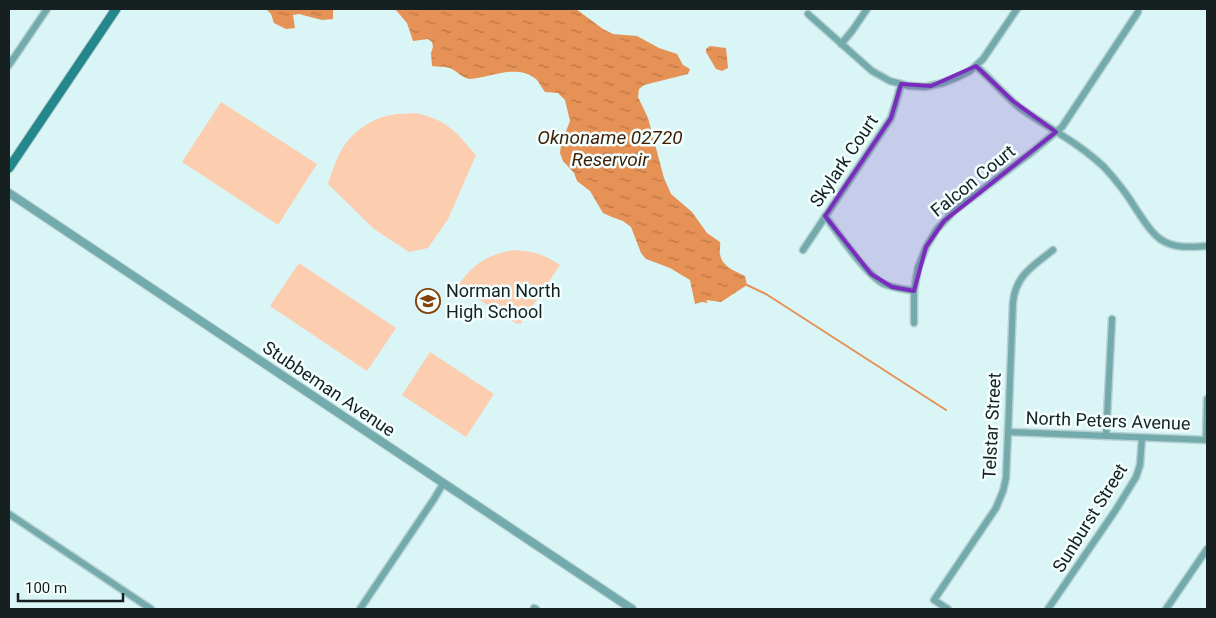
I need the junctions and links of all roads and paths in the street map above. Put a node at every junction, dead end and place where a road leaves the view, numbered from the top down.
1 (46, 9) edge
2 (116, 9) edge
3 (867, 9) edge
4 (1017, 9) edge
5 (1138, 12) dead end
6 (808, 14) dead end
7 (842, 44) junction
8 (9, 65) edge
9 (976, 66) junction
10 (901, 84) junction
11 (1056, 132) junction
12 (9, 168) edge
13 (9, 193) edge
14 (825, 216) junction
15 (1207, 246) edge
16 (803, 250) dead end
17 (1053, 250) dead end
18 (914, 291) junction
19 (1112, 319) dead end
20 (914, 323) dead end
21 (1207, 399) edge
22 (1008, 432) junction
23 (1106, 436) junction
24 (1142, 438) junction
25 (1207, 440) edge
26 (444, 484) junction
27 (9, 514) edge
28 (1207, 549) edge
29 (151, 609) edge
30 (360, 609) edge
31 (630, 609) edge
32 (948, 609) edge
33 (1048, 609) edge
34 (1166, 609) edge

1 - 8 street
2 - 12 main road
3 - 7 street
4 - 9 street
5 - 11 street, Falcon Court
6 - 7 street
7 - 10 street
9 - 10 street
9 - 11 street
10 - 14 street, Skylark Court
11 - 15 street
11 - 18 street, Falcon Court
13 - 26 street, Stubbeman Avenue
14 - 16 street, Skylark Court
14 - 18 street
17 - 22 street, Telstar Street
18 - 20 street, Falcon Court
19 - 23 street
21 - 25 street
22 - 23 street, North Peters Avenue
22 - 32 street, Telstar Street
23 - 24 street, North Peters Avenue
24 - 25 street, North Peters Avenue
24 - 33 street, Sunburst Street
26 - 30 street
26 - 31 street, Stubbeman Avenue
27 - 29 street
28 - 34 street

